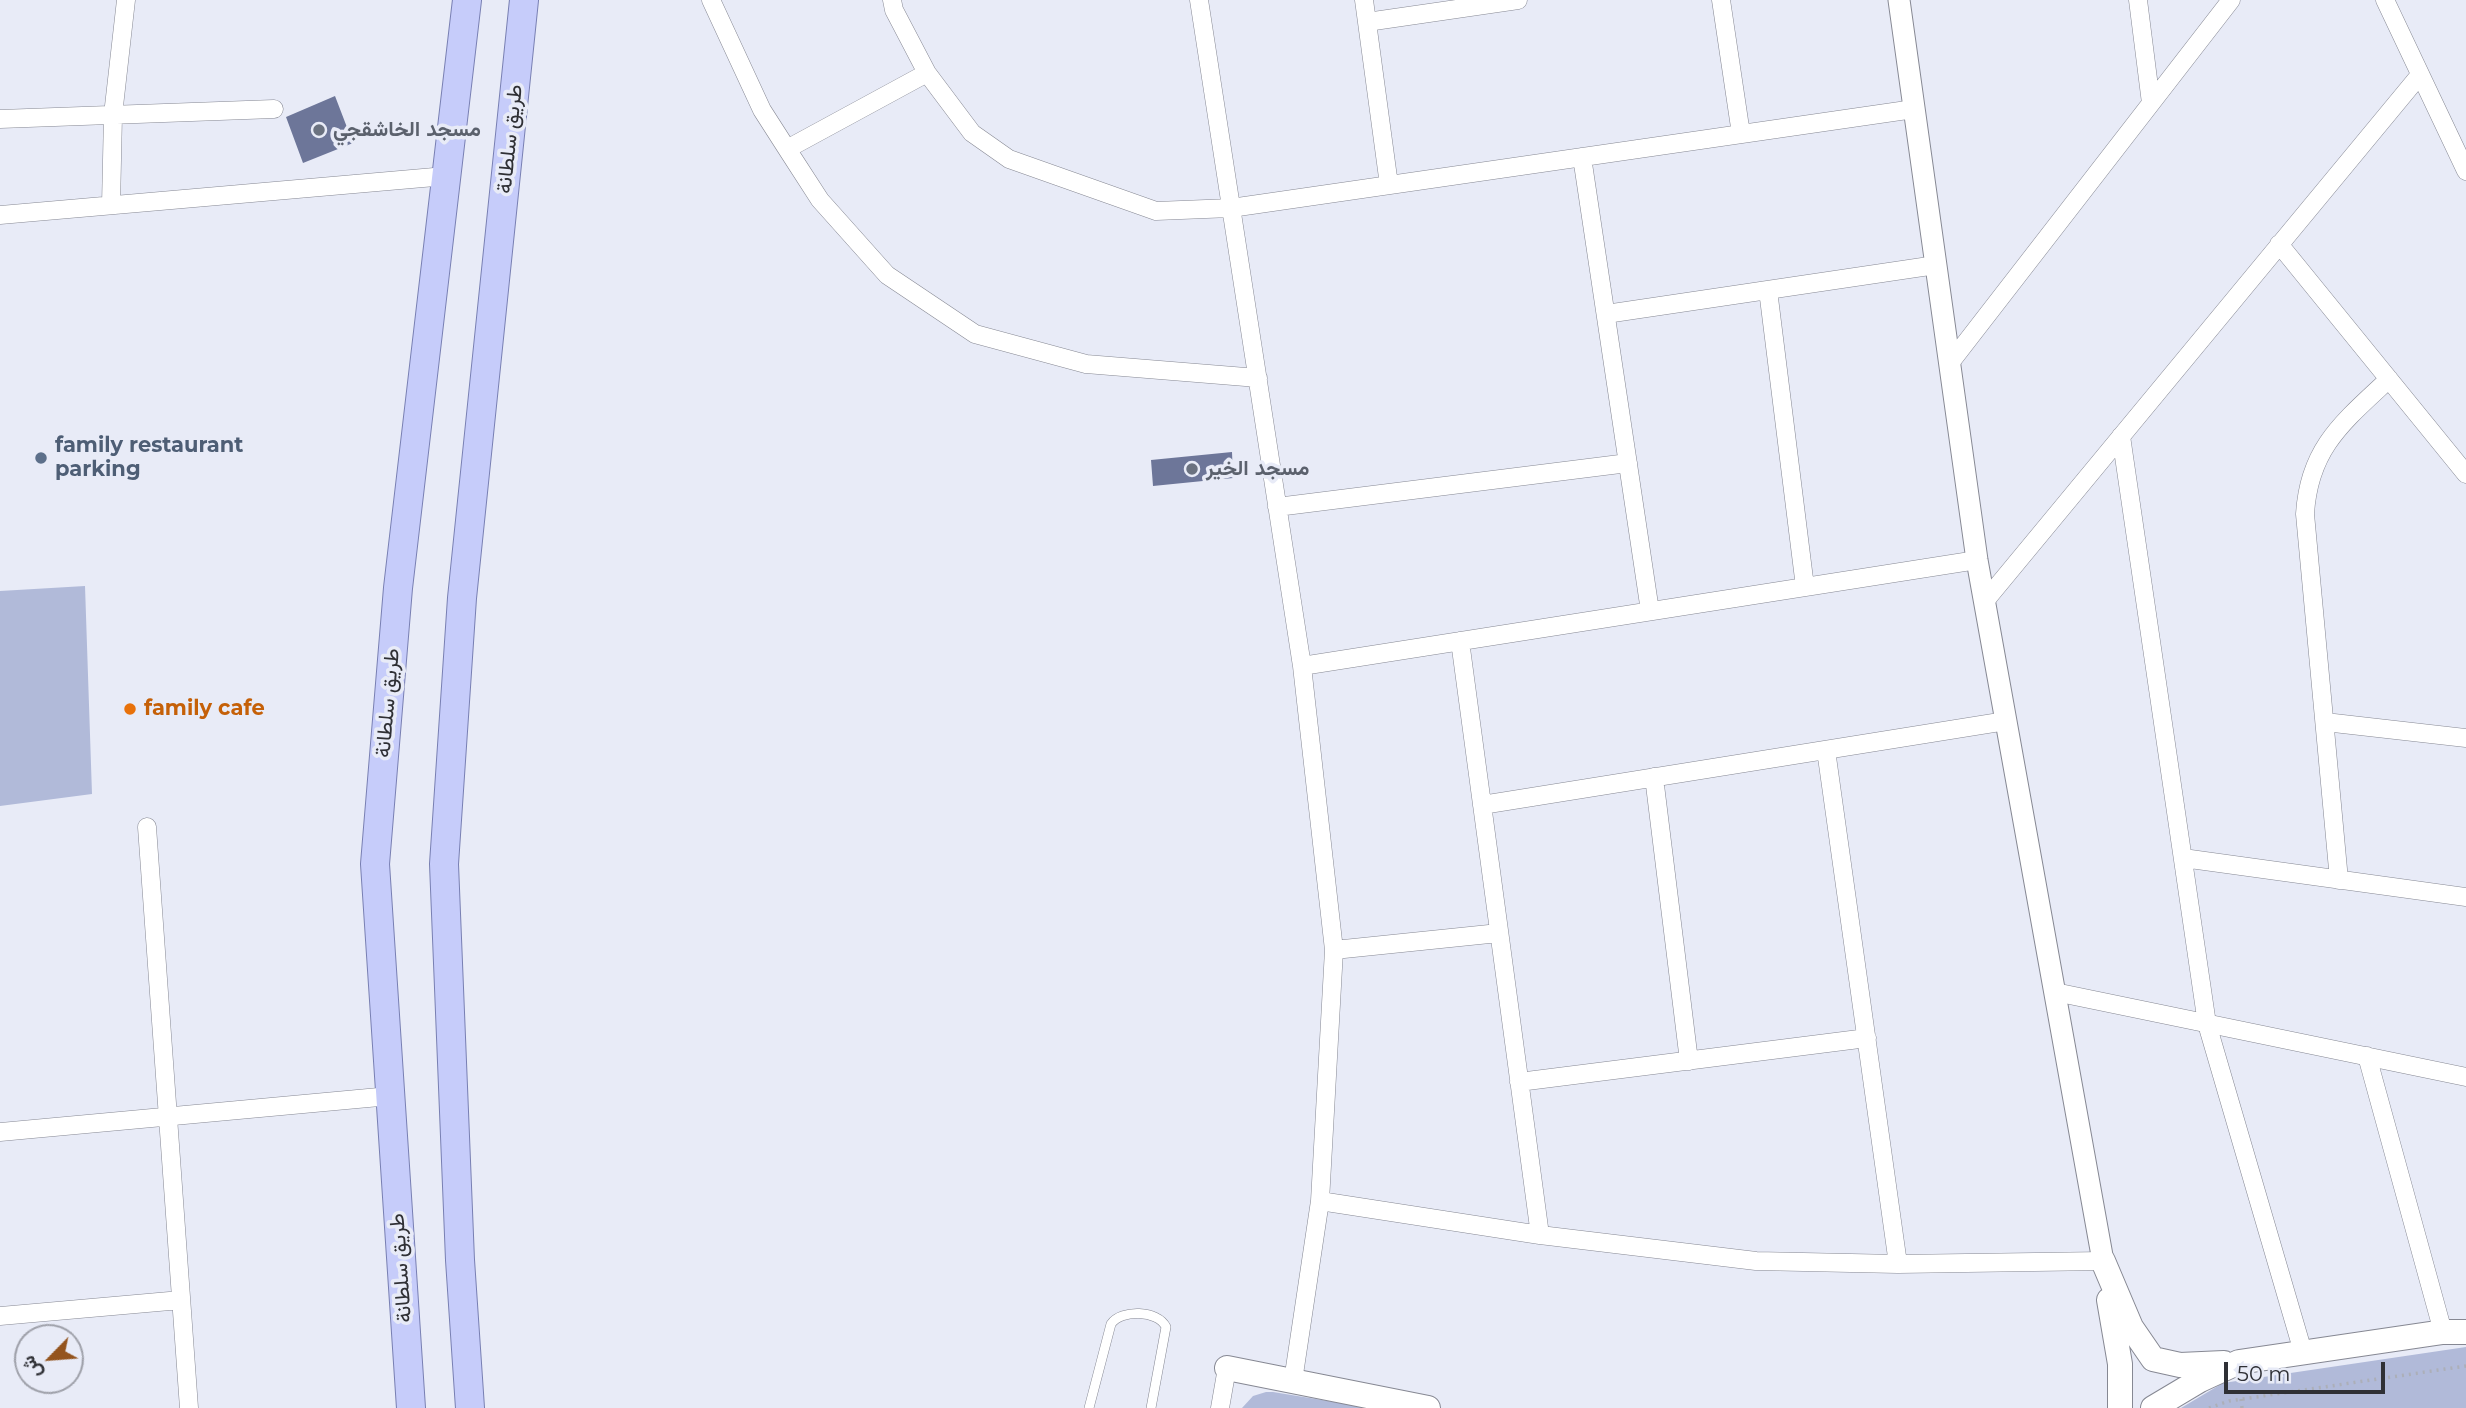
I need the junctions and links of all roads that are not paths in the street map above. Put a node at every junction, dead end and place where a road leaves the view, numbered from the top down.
1 (126, 0) edge
2 (467, 0) edge
3 (524, 0) edge
4 (711, 0) edge
5 (892, 0) edge
6 (1199, 0) edge
7 (1364, 0) edge
8 (1518, 0) edge
9 (1721, 0) edge
10 (1899, 0) edge
11 (2138, 0) edge
12 (2231, 0) edge
13 (2385, 0) edge
14 (1367, 22) junction
15 (927, 73) junction
16 (2419, 76) junction
17 (2151, 103) junction
18 (274, 108) dead end
19 (1914, 109) junction
20 (113, 115) junction
21 (0, 119) edge
22 (1741, 134) junction
23 (787, 149) junction
24 (1582, 157) junction
25 (2466, 171) edge
26 (446, 176) junction
27 (1388, 185) junction
28 (111, 205) junction
29 (1231, 208) junction
30 (0, 215) edge
31 (2279, 244) junction
32 (1936, 265) junction
33 (1768, 290) junction
34 (1606, 314) junction
35 (1950, 363) junction
36 (1258, 378) junction
37 (2389, 379) junction
38 (2121, 436) junction
39 (1628, 463) junction
40 (2466, 474) edge
41 (1277, 507) junction
42 (1977, 560) junction
43 (1805, 587) junction
44 (1985, 601) junction
45 (1650, 611) junction
46 (1460, 641) junction
47 (1302, 666) junction
48 (2006, 721) junction
49 (2325, 722) junction
50 (2466, 738) edge
51 (1826, 750) junction
52 (1654, 777) junction
53 (1482, 805) junction
54 (147, 827) dead end
55 (2183, 858) junction
56 (2339, 880) junction
57 (2466, 897) edge
58 (1499, 933) junction
59 (1334, 950) junction
60 (2055, 992) junction
61 (2207, 1024) junction
62 (1867, 1038) junction
63 (2367, 1056) junction
64 (1689, 1060) junction
65 (2466, 1077) edge
66 (1519, 1083) junction
67 (390, 1096) junction
68 (167, 1116) junction
69 (0, 1132) edge
70 (1320, 1201) junction
71 (1539, 1235) junction
72 (2103, 1261) junction
73 (1898, 1264) junction
74 (181, 1300) junction
75 (0, 1316) edge
76 (2454, 1332) edge
77 (2303, 1352) junction
78 (2239, 1362) junction
79 (1227, 1368) joint
80 (1293, 1381) junction
81 (189, 1408) edge
82 (411, 1408) edge
83 (470, 1408) edge
84 (1088, 1408) edge
85 (1151, 1408) edge
86 (1220, 1408) edge
87 (1429, 1408) edge
88 (2120, 1408) edge
89 (2153, 1408) edge

1 - 20 street
2 - 26 main road, طريق سلطانة
3 - 83 main road, طريق سلطانة
4 - 23 street
5 - 15 street
6 - 29 street
7 - 14 street
8 - 14 street
9 - 22 street
10 - 19 street
11 - 17 street
12 - 17 street
13 - 16 street
14 - 27 street
15 - 23 street
15 - 29 street
16 - 25 street
16 - 31 street
17 - 35 street
18 - 20 street
19 - 22 street
19 - 32 street
20 - 21 street
20 - 28 street
22 - 24 street
23 - 36 street
24 - 27 street
24 - 34 street
26 - 28 street
26 - 67 main road, طريق سلطانة
27 - 29 street
28 - 30 street
29 - 36 street
31 - 37 street
31 - 38 street
32 - 33 street
32 - 35 street
33 - 34 street
33 - 43 street
34 - 39 street
35 - 42 street
36 - 41 street
37 - 40 street
37 - 49 street
38 - 44 street
38 - 55 street
39 - 41 street
39 - 45 street
41 - 47 street
42 - 43 street
42 - 44 street
43 - 45 street
44 - 48 street
45 - 46 street
46 - 47 street
46 - 53 street
47 - 59 street
48 - 51 street
48 - 60 street
49 - 50 street
49 - 56 street
51 - 52 street
51 - 62 street
52 - 53 street
52 - 64 street
53 - 58 street
54 - 68 street
55 - 56 street
55 - 61 street
56 - 57 street
58 - 59 street
58 - 66 street
59 - 70 street
60 - 61 street
60 - 72 street
61 - 63 street
61 - 77 street
62 - 64 street
62 - 73 street
63 - 65 street
63 - 76 street
64 - 66 street
66 - 71 street
67 - 68 street
67 - 82 main road, طريق سلطانة
68 - 69 street
68 - 74 street
70 - 71 street
70 - 80 street
71 - 73 street
72 - 73 street
72 - 78 main road
72 - 88 main road
74 - 75 street
74 - 81 street
76 - 77 main road
77 - 78 main road
78 - 89 main road
79 - 80 main road
79 - 86 street
80 - 87 main road
84 - 85 lane

